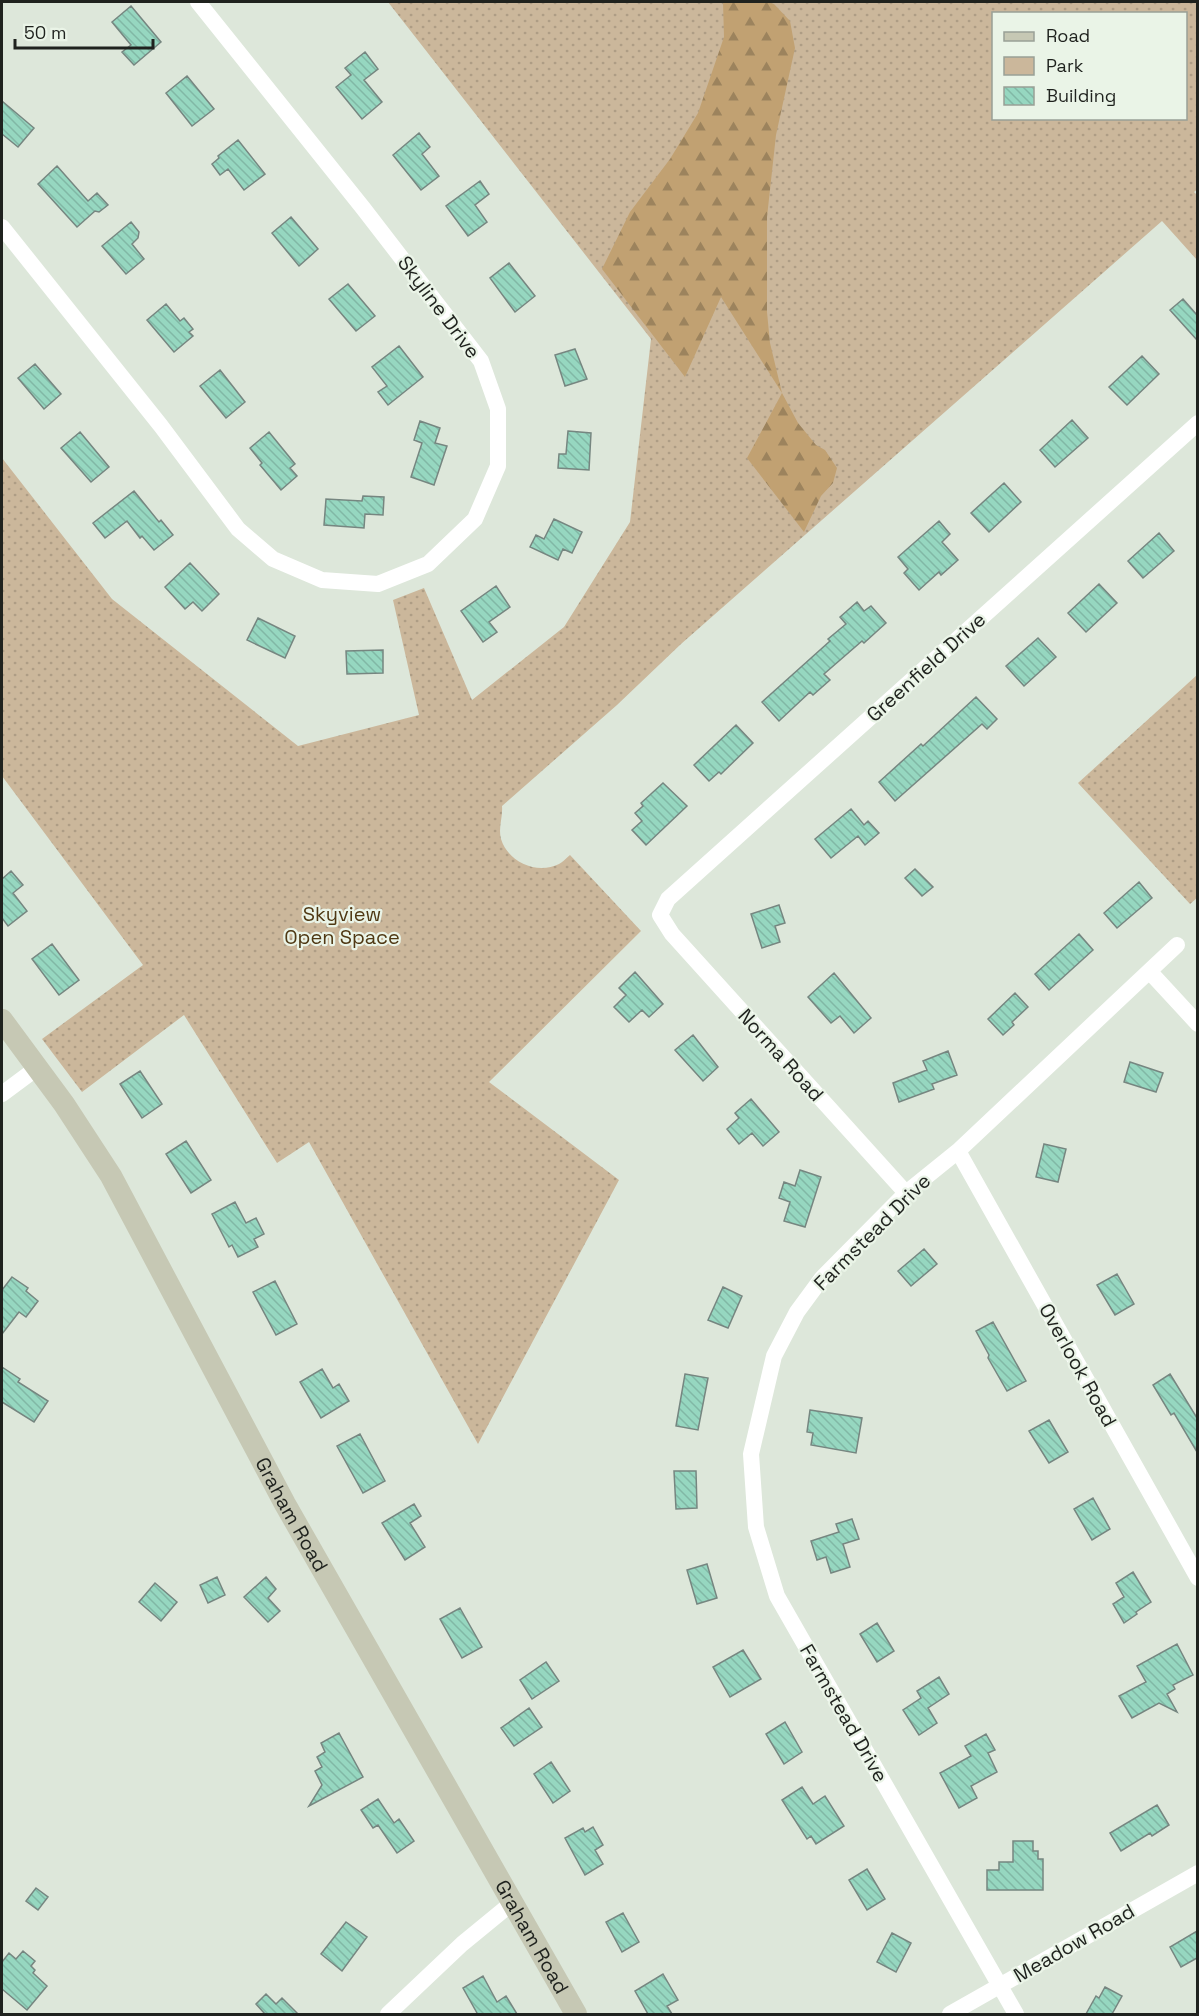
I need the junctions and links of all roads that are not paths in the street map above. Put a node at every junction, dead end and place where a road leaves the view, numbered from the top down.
1 (198, 2) edge
2 (2, 227) edge
3 (1197, 423) edge
4 (660, 915) joint
5 (1177, 945) dead end
6 (1150, 972) junction
7 (2, 1020) edge
8 (1197, 1024) edge
9 (37, 1068) junction
10 (2, 1094) edge
11 (958, 1151) junction
12 (906, 1193) junction
13 (1197, 1578) edge
14 (1197, 1873) edge
15 (512, 1903) junction
16 (999, 1986) junction
17 (388, 2014) edge
18 (576, 2014) edge
19 (950, 2014) edge
20 (1016, 2014) edge

1 - 2 street, Skyline Drive
3 - 4 street, Greenfield Drive
4 - 12 street, Norma Road
5 - 6 street, Farmstead Drive
6 - 8 street
6 - 11 street, Farmstead Drive
7 - 9 street, Graham Road
9 - 10 street
9 - 15 street, Graham Road
11 - 12 street, Farmstead Drive
11 - 13 street, Overlook Road
12 - 16 street, Farmstead Drive
14 - 16 street, Meadow Road
15 - 17 street
15 - 18 street, Graham Road
16 - 19 street, Meadow Road
16 - 20 street, Farmstead Drive

